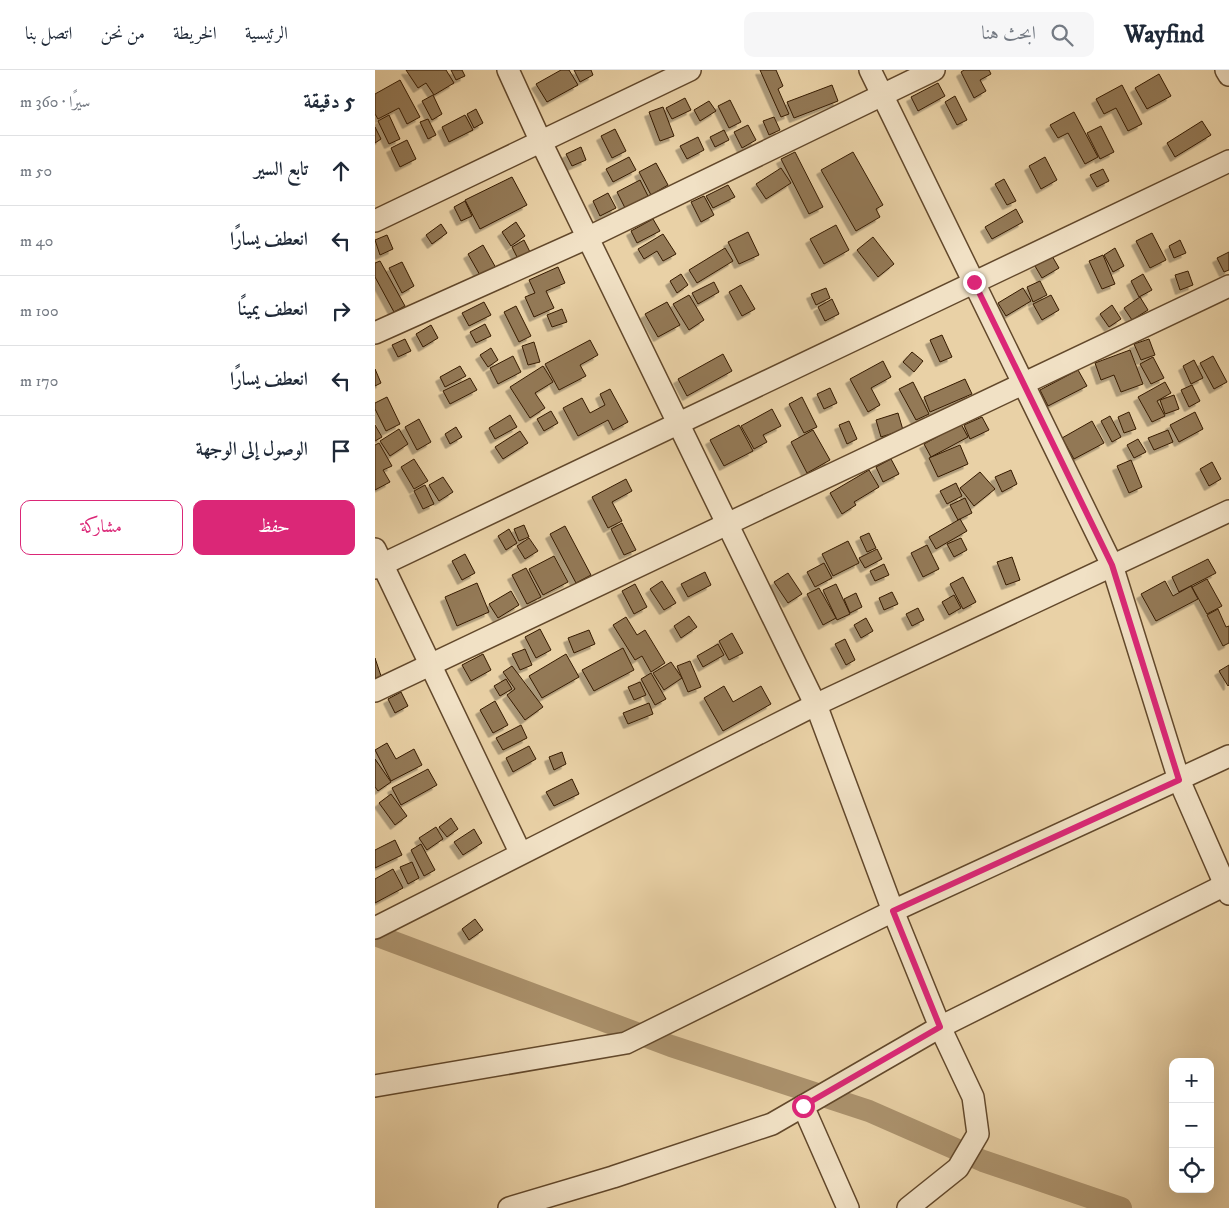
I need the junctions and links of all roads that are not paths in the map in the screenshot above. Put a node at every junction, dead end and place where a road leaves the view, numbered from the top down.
1 (508, 70) edge
2 (690, 70) edge
3 (870, 70) edge
4 (934, 70) edge
5 (1226, 70) edge
6 (1229, 75) edge
7 (883, 95) junction
8 (541, 142) junction
9 (1229, 162) edge
10 (375, 221) edge
11 (587, 238) junction
12 (974, 282) junction
13 (1229, 286) edge
14 (375, 333) edge
15 (1023, 384) junction
16 (679, 424) junction
17 (1229, 511) edge
18 (727, 523) junction
19 (378, 561) edge
20 (1112, 565) junction
21 (431, 663) junction
22 (375, 691) edge
23 (815, 705) junction
24 (1229, 756) edge
25 (1179, 780) junction
26 (520, 852) junction
27 (1228, 887) edge
28 (893, 911) junction
29 (375, 928) edge
30 (940, 1027) junction
31 (375, 1086) edge
32 (803, 1106) junction
33 (509, 1208) edge
34 (848, 1208) edge
35 (908, 1208) edge

1 - 8 street
2 - 8 street
3 - 7 street
4 - 7 street
5 - 6 street
7 - 11 street
7 - 12 street
8 - 10 street
8 - 11 street
9 - 12 street
11 - 14 street
11 - 16 street
12 - 15 street
12 - 16 street
13 - 15 street
15 - 18 street
15 - 20 street
16 - 18 street
16 - 19 street
17 - 20 street
18 - 21 street
18 - 23 street
19 - 21 street
20 - 23 street
20 - 25 street
21 - 22 street
21 - 26 street
23 - 26 street
23 - 28 street
24 - 25 street
25 - 27 street
25 - 28 street
26 - 29 street
27 - 30 street
28 - 30 street
28 - 31 street
30 - 32 street
30 - 35 street
32 - 33 street
32 - 34 street

